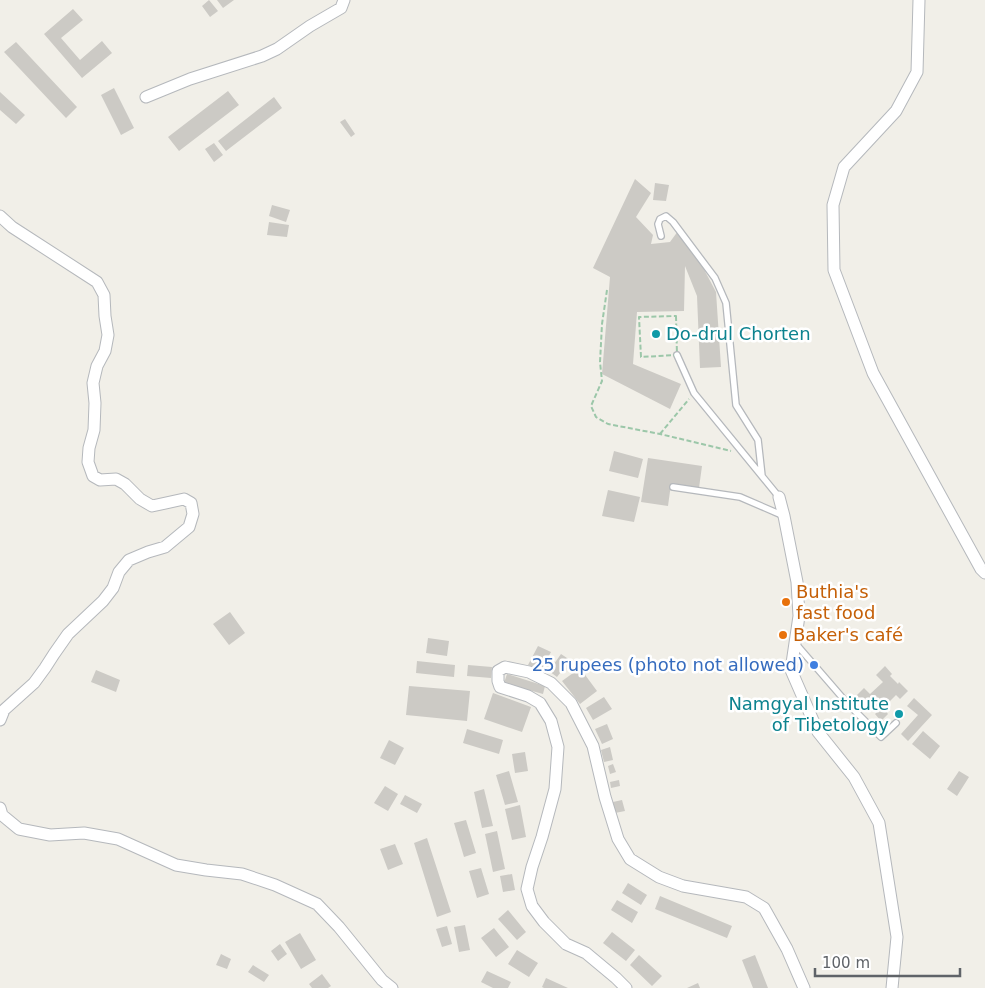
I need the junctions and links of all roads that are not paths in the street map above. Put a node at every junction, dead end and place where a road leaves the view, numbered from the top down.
1 (344, 0) edge
2 (919, 0) edge
3 (146, 97) dead end
4 (0, 216) edge
5 (661, 236) dead end
6 (677, 355) road end
7 (762, 476) junction
8 (673, 487) dead end
9 (779, 497) joint
10 (784, 516) junction
11 (985, 573) edge
12 (795, 642) junction
13 (0, 720) edge
14 (896, 723) dead end
15 (0, 808) edge
16 (392, 988) edge
17 (626, 988) edge
18 (804, 988) edge
19 (892, 988) edge

1 - 3 street
2 - 11 street
4 - 13 street
5 - 7 lane
6 - 7 lane
7 - 9 lane
8 - 10 lane
9 - 10 street
10 - 12 street
12 - 14 lane
12 - 19 street
15 - 16 street
17 - 18 street

